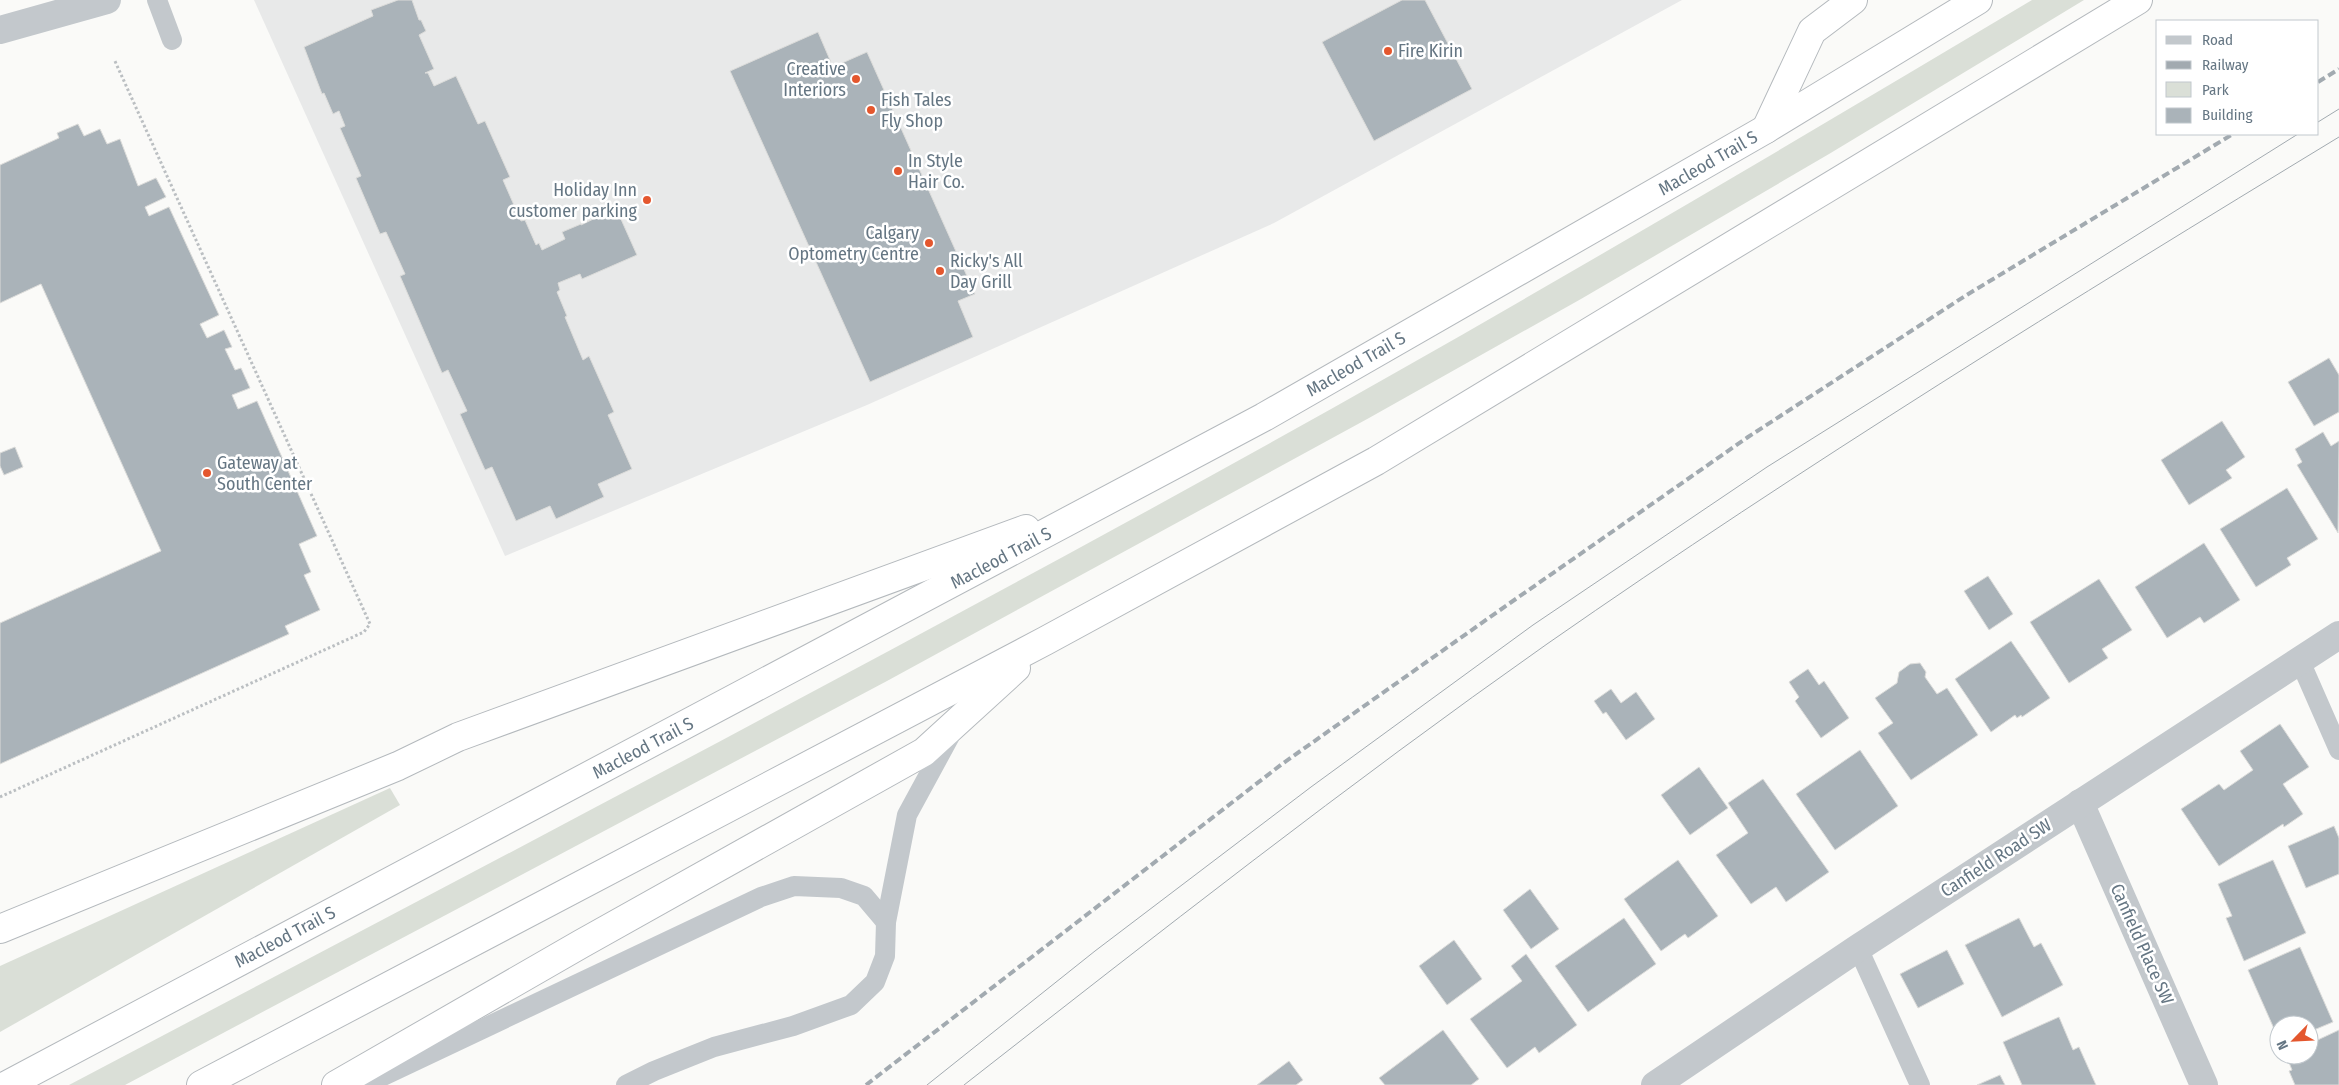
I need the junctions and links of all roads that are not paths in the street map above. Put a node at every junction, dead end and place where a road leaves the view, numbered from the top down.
1 (107, 0) edge
2 (157, 0) edge
3 (1853, 0) edge
4 (1978, 0) edge
5 (2138, 0) edge
6 (0, 30) edge
7 (172, 40) dead end
8 (1766, 129) junction
9 (1124, 493) junction
10 (2339, 635) edge
11 (1045, 641) junction
12 (2300, 661) junction
13 (959, 720) junction
14 (2339, 750) edge
15 (2080, 803) junction
16 (886, 922) junction
17 (0, 929) edge
18 (1858, 948) junction
19 (7, 1085) edge
20 (201, 1085) edge
21 (336, 1085) edge
22 (364, 1085) edge
23 (626, 1085) edge
24 (1655, 1085) edge
25 (1920, 1085) edge
26 (2204, 1085) edge

1 - 6 street
2 - 7 lane
3 - 8 highway
4 - 8 highway, Macleod Trail S
5 - 11 highway
8 - 9 highway, Macleod Trail S
9 - 17 highway
9 - 19 highway, Macleod Trail S
10 - 12 street, Canfield Road SW
11 - 13 highway
11 - 20 highway
12 - 14 lane
12 - 15 street, Canfield Road SW
13 - 16 lane
13 - 21 highway
15 - 18 street, Canfield Road SW
15 - 26 street, Canfield Place SW
16 - 22 lane
16 - 23 lane
18 - 24 street, Canfield Road SW
18 - 25 lane

